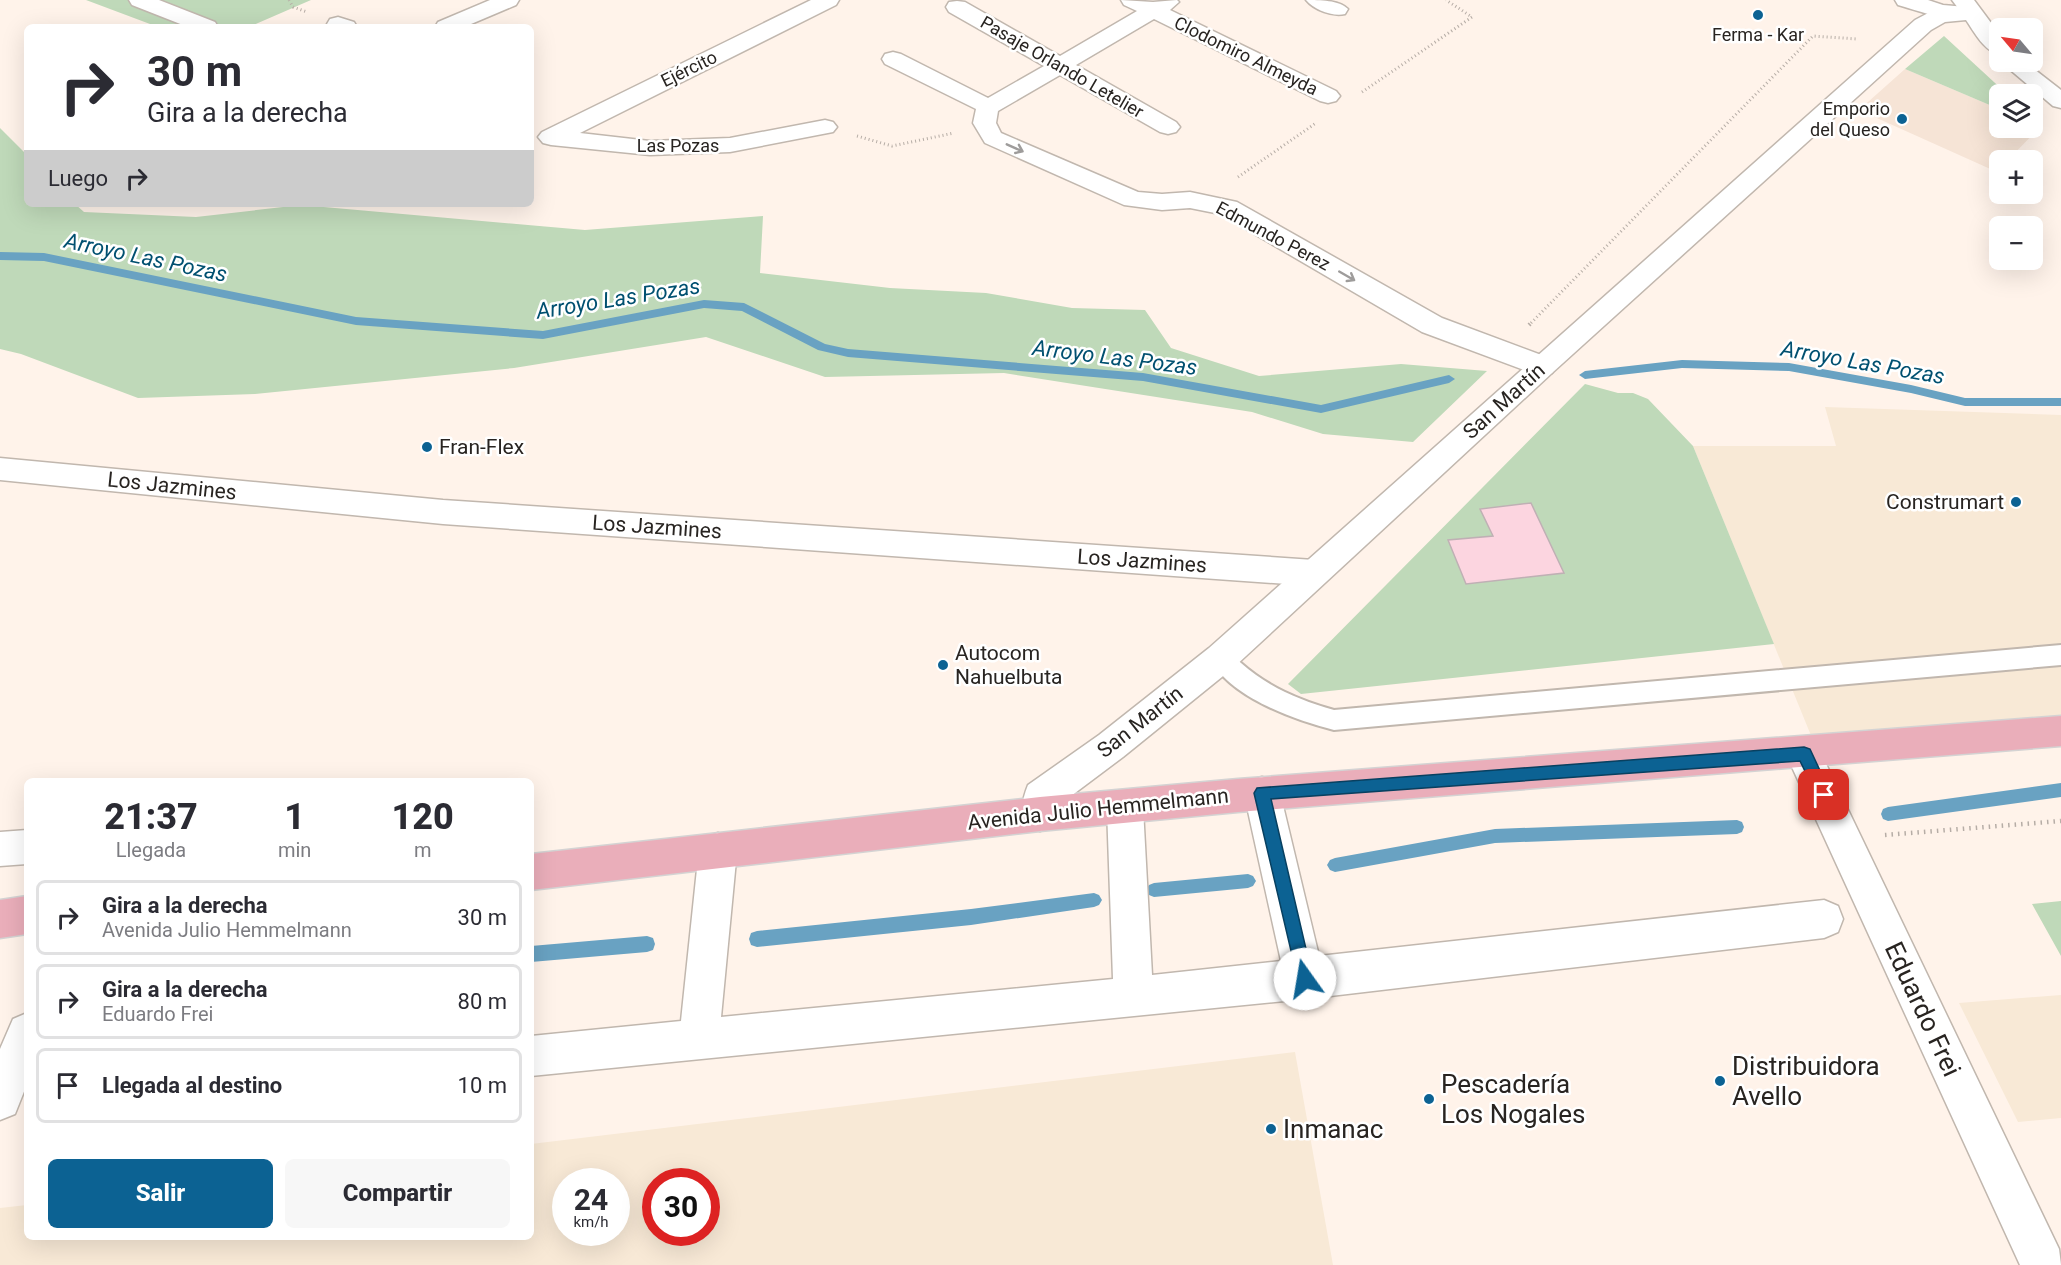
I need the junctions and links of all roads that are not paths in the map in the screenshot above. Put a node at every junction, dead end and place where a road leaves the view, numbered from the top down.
1 (140, 0) edge
2 (508, 0) edge
3 (828, 0) edge
4 (1132, 0) edge
5 (1317, 0) edge
6 (1906, 0) edge
7 (1162, 5) edge
8 (1967, 7) edge
9 (957, 8) dead end
10 (1337, 9) dead end
11 (200, 24) edge
12 (453, 24) edge
13 (1989, 34) edge
14 (893, 59) dead end
15 (1060, 65) junction
16 (2025, 72) edge
17 (1328, 96) dead end
18 (2061, 101) edge
19 (986, 117) junction
20 (825, 127) road end
21 (1168, 128) dead end
22 (541, 135) edge
23 (1542, 366) junction
24 (0, 469) edge
25 (1314, 573) junction
26 (2061, 655) edge
27 (1221, 658) junction
28 (2061, 731) edge
29 (1804, 754) junction
30 (1262, 793) junction
31 (1125, 808) junction
32 (1040, 814) junction
33 (24, 847) edge
34 (0, 849) edge
35 (718, 850) junction
36 (534, 872) edge
37 (24, 915) edge
38 (0, 919) edge
39 (1824, 919) dead end
40 (1305, 979) junction
41 (1133, 997) junction
42 (699, 1039) junction
43 (24, 1040) edge
44 (534, 1056) edge
45 (0, 1099) edge
46 (2043, 1265) edge

1 - 11 street
2 - 12 street
3 - 22 street, Ejército
4 - 7 street, Clodomiro Almeyda
5 - 10 street
6 - 8 street
7 - 15 street
7 - 17 street, Clodomiro Almeyda
8 - 13 street
8 - 23 street, San Martín
9 - 15 street, Pasaje Orlando Letelier
14 - 19 street, Edmundo Perez
15 - 19 street
15 - 21 street, Pasaje Orlando Letelier
16 - 18 street
19 -> 23 street, Edmundo Perez
20 - 22 street, Las Pozas
23 - 25 street, San Martín
24 - 25 street, Los Jazmines
25 - 27 street, San Martín
26 - 27 lane
27 - 32 street, San Martín
28 - 29 highway, Avenida Julio Hemmelmann
29 - 30 highway, Avenida Julio Hemmelmann
29 - 46 street, Eduardo Frei
30 - 31 highway, Avenida Julio Hemmelmann
30 - 40 street
31 - 32 highway, Avenida Julio Hemmelmann
31 - 41 street
32 - 35 highway, Avenida Julio Hemmelmann
33 - 34 street
35 - 36 highway, Avenida Julio Hemmelmann
35 - 42 street
37 - 38 highway
39 - 40 street
40 - 41 street
41 - 42 street
42 - 44 street
43 - 45 street

